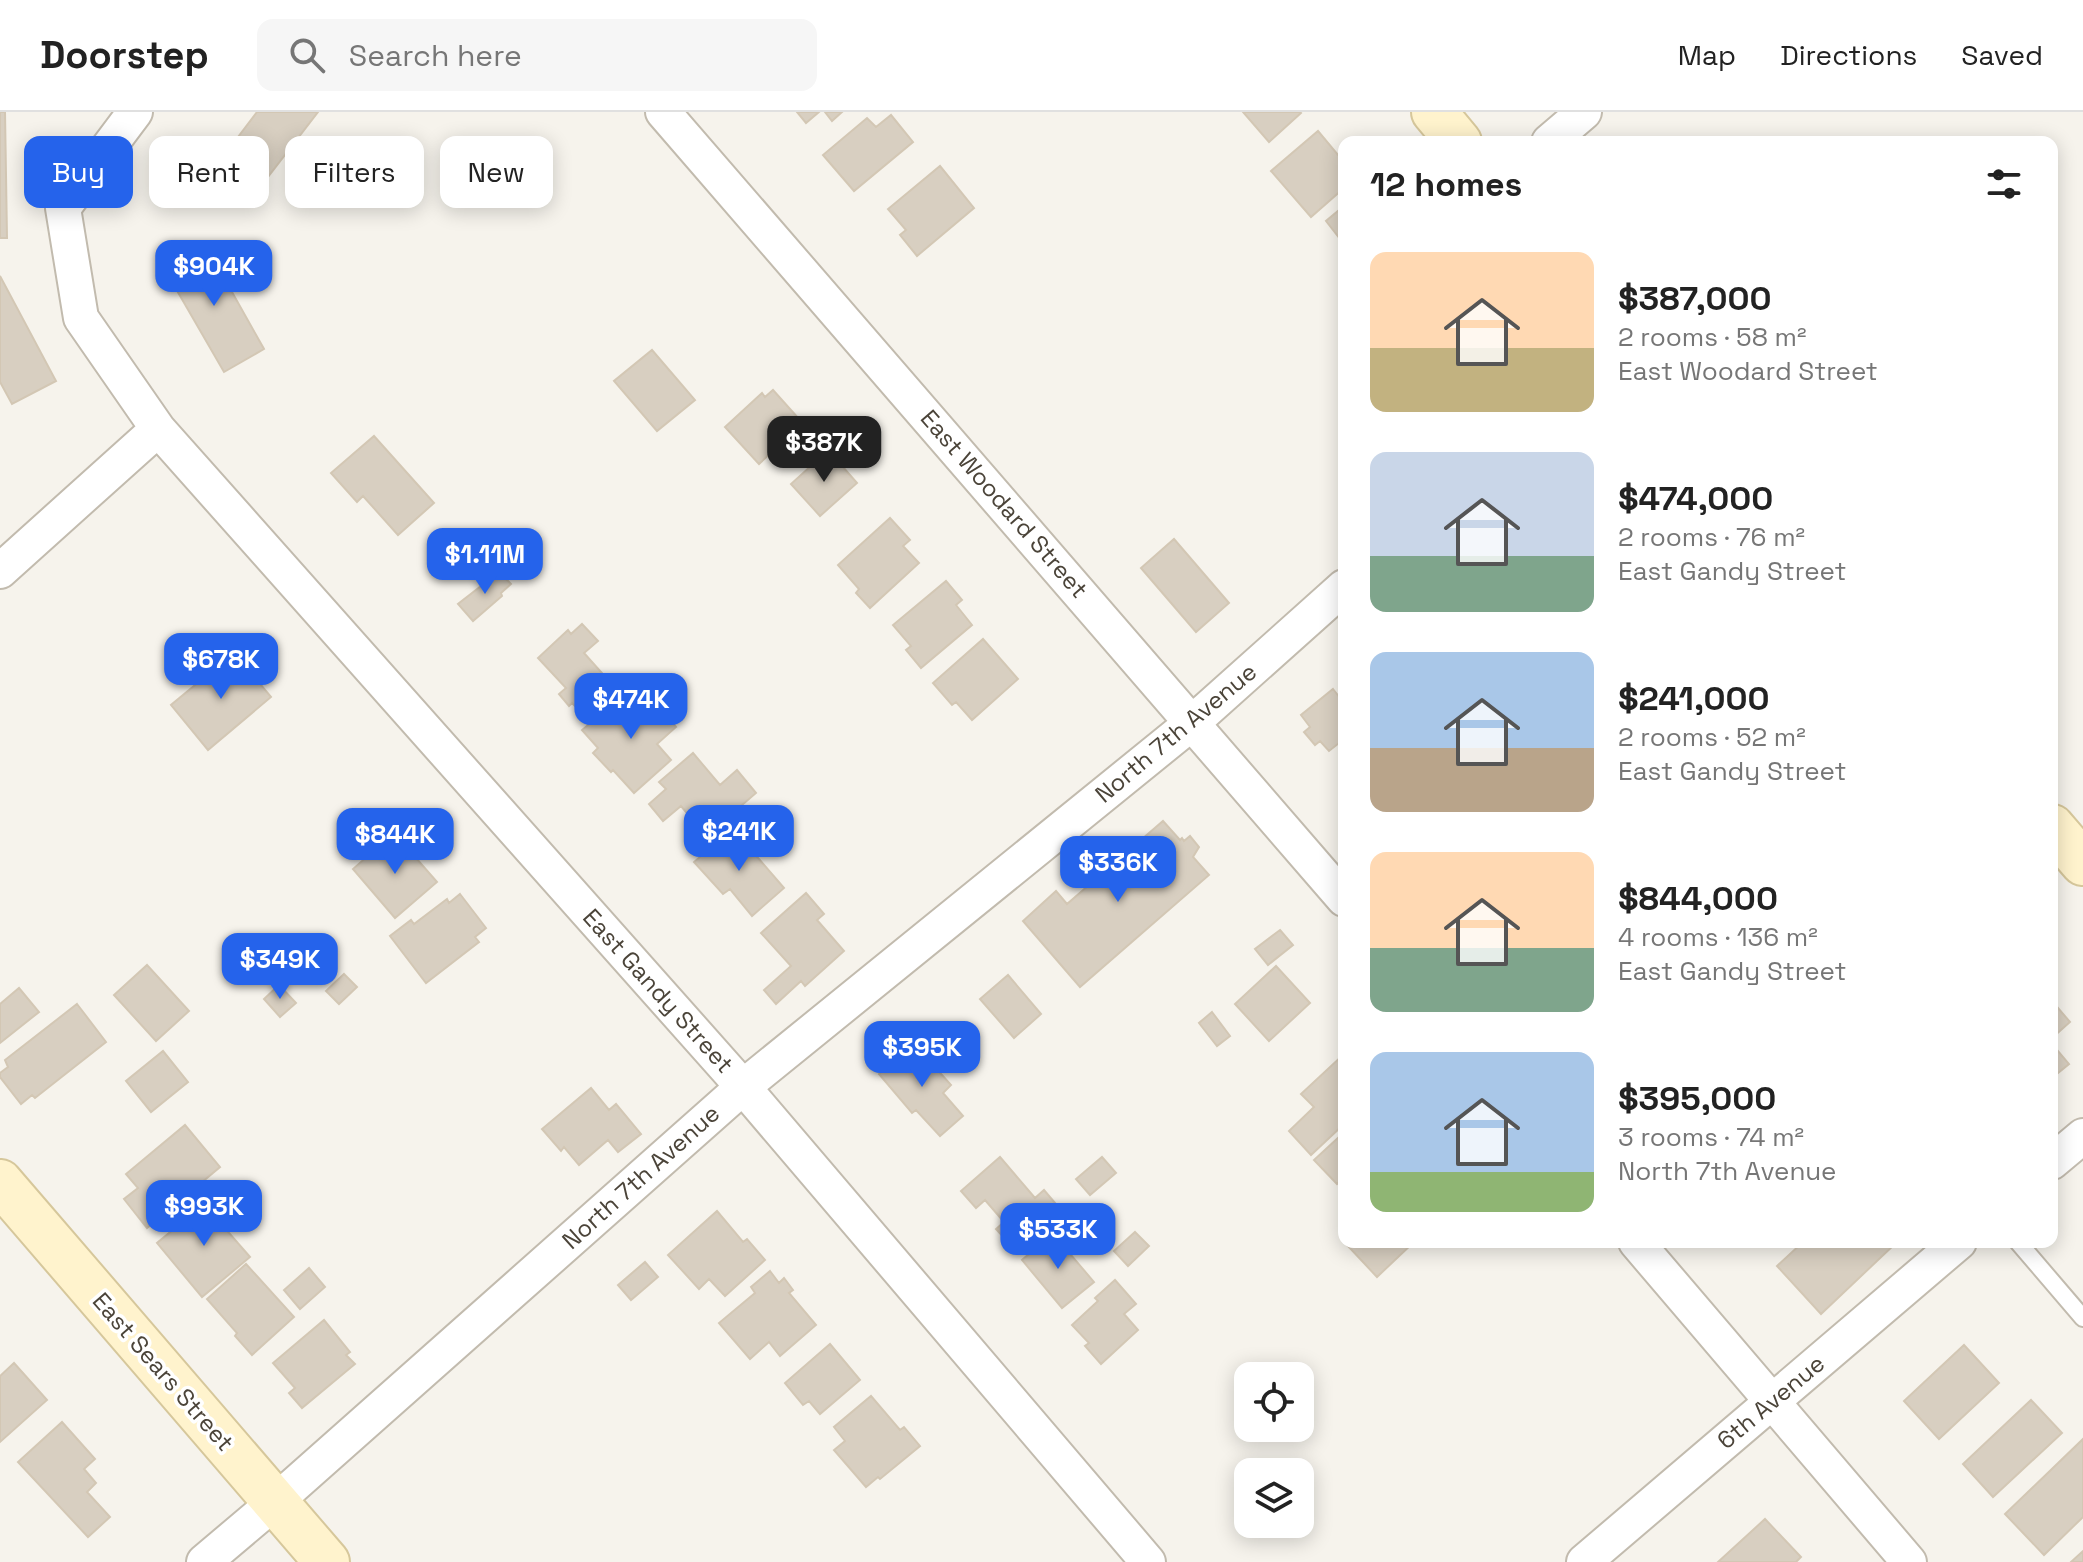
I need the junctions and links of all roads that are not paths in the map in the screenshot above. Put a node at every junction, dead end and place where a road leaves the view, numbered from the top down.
1 (135, 112) edge
2 (663, 112) edge
3 (1434, 112) edge
4 (1584, 112) edge
5 (1454, 136) edge
6 (1556, 136) edge
7 (158, 429) junction
8 (0, 571) edge
9 (1338, 592) edge
10 (1193, 722) junction
11 (2058, 834) edge
12 (2083, 863) edge
13 (1338, 892) edge
14 (743, 1087) junction
15 (2083, 1136) edge
16 (2058, 1157) edge
17 (0, 1182) edge
18 (1641, 1248) edge
19 (1952, 1248) edge
20 (2023, 1248) edge
21 (2083, 1318) edge
22 (1772, 1401) junction
23 (275, 1502) junction
24 (204, 1562) edge
25 (327, 1562) edge
26 (1148, 1562) edge
27 (1584, 1562) edge
28 (1909, 1562) edge

1 - 7 street, East Gandy Street
2 - 10 street, East Woodard Street
3 - 5 street
4 - 6 street
7 - 8 street
7 - 14 street, East Gandy Street
9 - 10 street, North 7th Avenue
10 - 13 street, East Woodard Street
10 - 14 street, North 7th Avenue
11 - 12 street
14 - 23 street, North 7th Avenue
14 - 26 street, East Gandy Street
15 - 16 street
17 - 23 street, East Sears Street
18 - 22 street
19 - 22 street, 6th Avenue
20 - 21 lane
22 - 27 street, 6th Avenue
22 - 28 street
23 - 24 street, North 7th Avenue
23 - 25 street, East Sears Street

